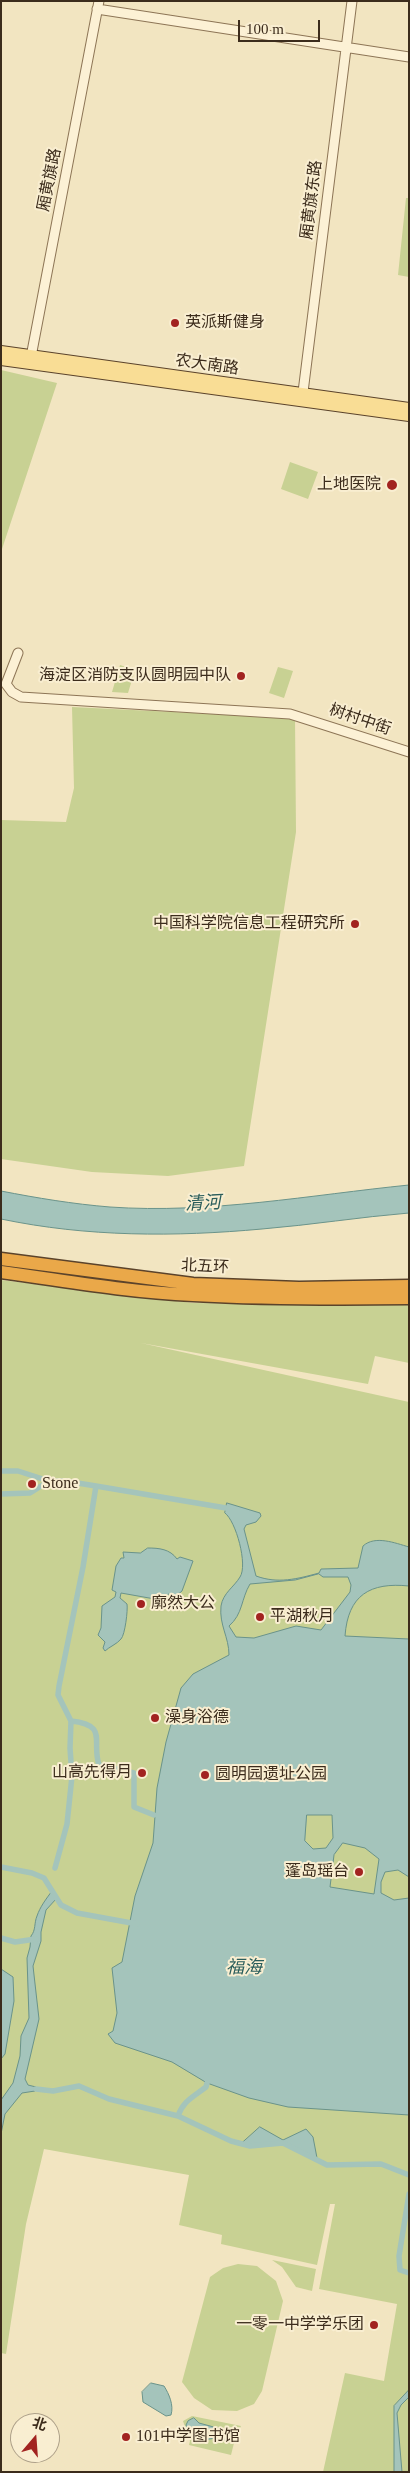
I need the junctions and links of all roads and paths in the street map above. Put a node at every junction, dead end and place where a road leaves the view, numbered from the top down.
1 (352, 1) edge
2 (98, 5) edge
3 (345, 47) junction
4 (409, 57) edge
5 (1, 352) edge
6 (1, 360) edge
7 (31, 360) junction
8 (302, 398) junction
9 (409, 408) edge
10 (409, 416) edge
11 (18, 653) dead end
12 (409, 752) edge
13 (1, 1259) edge
14 (1, 1272) edge
15 (409, 1286) edge
16 (409, 1298) edge

1 - 3 street, 厢黄旗东路
2 - 3 street
2 - 7 street, 厢黄旗路
3 - 4 street
3 - 8 street, 厢黄旗东路
5 - 7 main road, 农大南路
6 - 7 main road, 农大南路
7 - 8 main road, 农大南路
8 - 9 main road, 农大南路
8 - 10 main road, 农大南路
11 - 12 street, 树村中街
13 - 15 highway, 北五环
14 - 16 highway, 北五环

